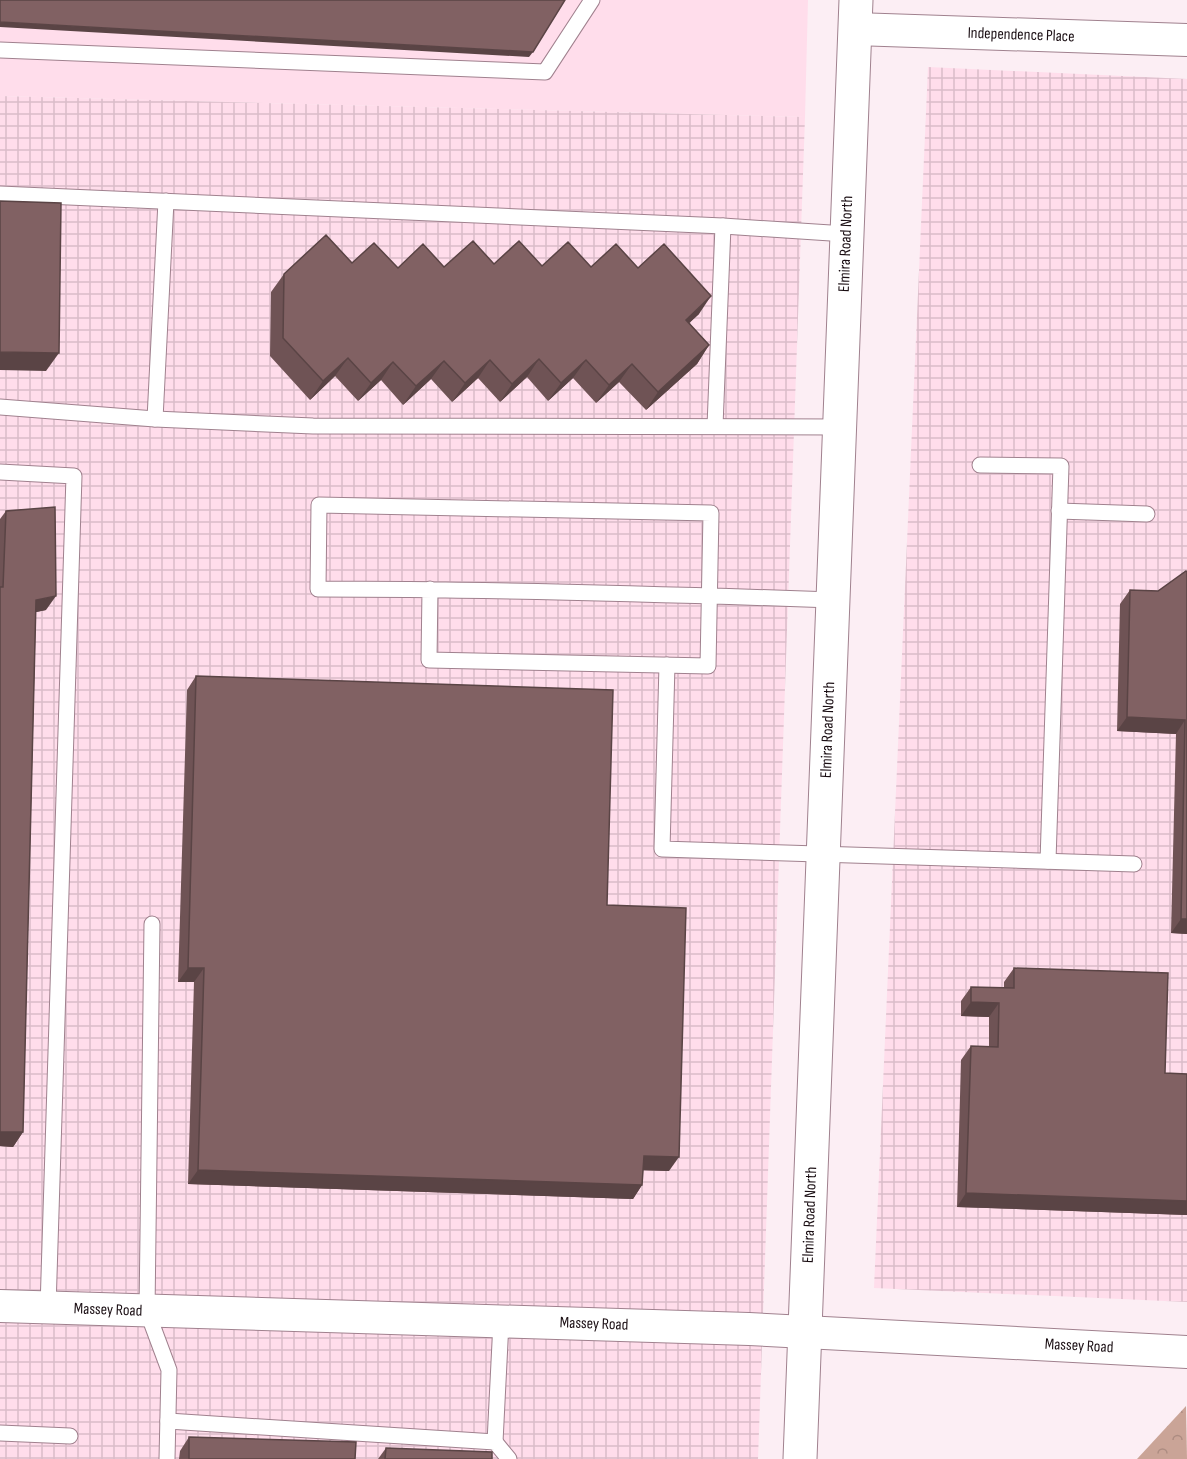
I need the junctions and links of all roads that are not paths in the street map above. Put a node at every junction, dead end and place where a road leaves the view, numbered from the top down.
1 (592, 0) edge
2 (856, 15) edge
3 (1187, 40) edge
4 (0, 50) edge
5 (0, 194) edge
6 (166, 201) junction
7 (723, 226) junction
8 (846, 234) junction
9 (0, 407) edge
10 (155, 419) junction
11 (715, 426) junction
12 (839, 427) junction
13 (980, 465) dead end
14 (0, 472) edge
15 (1059, 511) junction
16 (1147, 514) dead end
17 (430, 589) junction
18 (711, 596) junction
19 (833, 600) junction
20 (667, 665) junction
21 (824, 854) junction
22 (1048, 861) junction
23 (1134, 864) dead end
24 (152, 924) dead end
25 (0, 1306) edge
26 (48, 1308) junction
27 (147, 1311) junction
28 (501, 1322) junction
29 (805, 1332) junction
30 (1187, 1352) edge
31 (168, 1421) junction
32 (0, 1433) edge
33 (70, 1436) dead end
34 (495, 1442) junction
35 (167, 1459) edge
36 (509, 1459) edge
37 (800, 1459) edge

1 - 4 lane
2 - 3 street, Independence Place
2 - 8 main road, Elmira Road North
5 - 6 lane
6 - 7 lane
6 - 10 lane
7 - 8 lane
7 - 11 lane
8 - 12 main road, Elmira Road North
9 - 10 lane
10 - 11 lane
11 - 12 lane
12 - 19 main road, Elmira Road North
13 - 15 lane
14 - 26 lane
15 - 16 lane
15 - 22 lane
17 - 18 lane
17 - 18 lane
17 - 20 lane
18 - 19 lane
18 - 20 lane
19 - 21 main road, Elmira Road North
20 - 21 lane
21 - 22 lane
21 - 29 main road, Elmira Road North
22 - 23 lane
24 - 27 lane
25 - 26 street, Massey Road
26 - 27 street, Massey Road
27 - 28 street, Massey Road
27 - 31 lane
28 - 29 street, Massey Road
28 - 34 lane
29 - 30 street, Massey Road
29 - 37 main road, Elmira Road North
31 - 34 lane
31 - 35 lane
32 - 33 lane
34 - 36 lane

